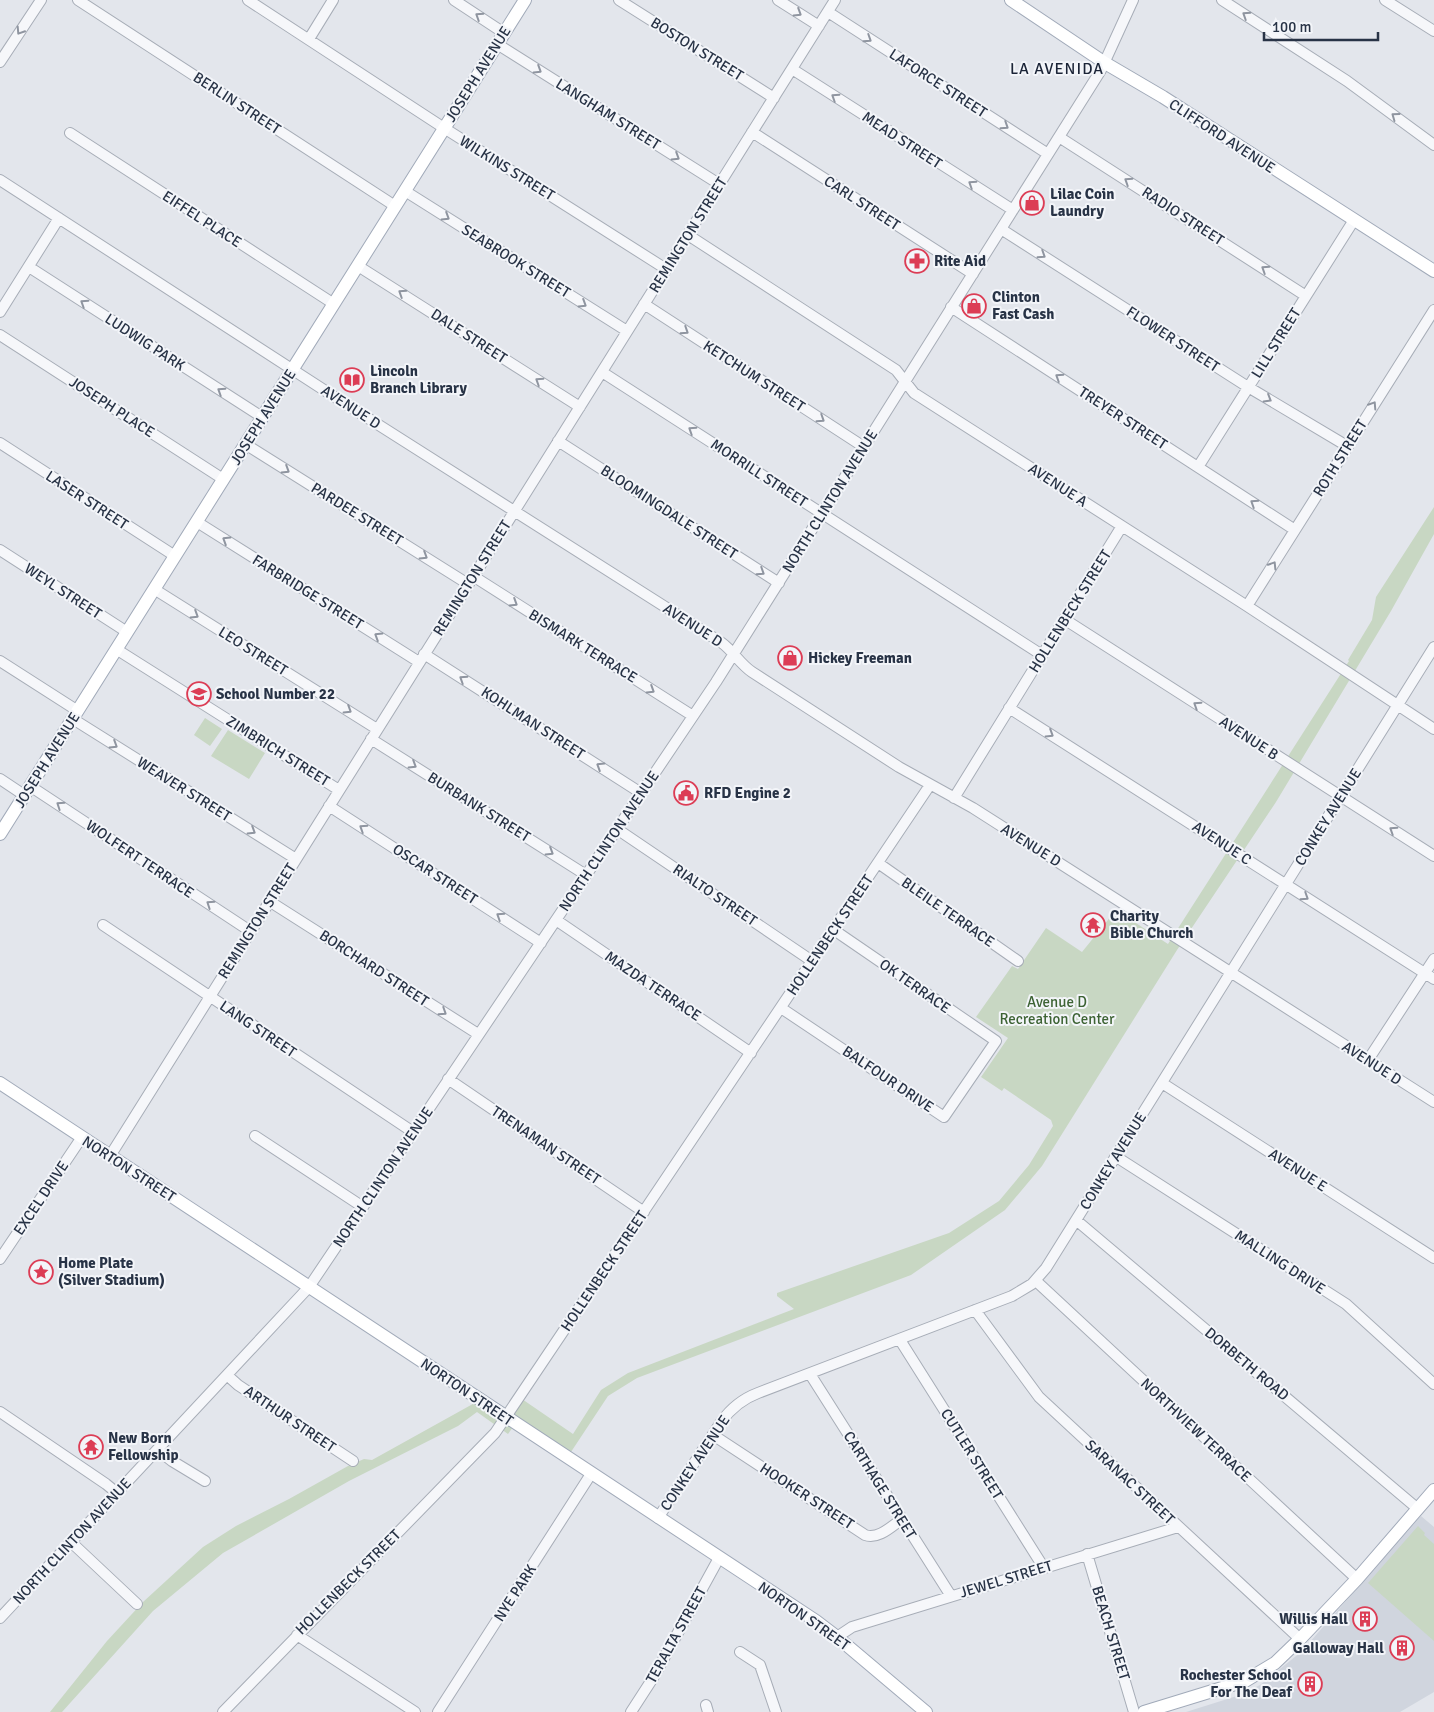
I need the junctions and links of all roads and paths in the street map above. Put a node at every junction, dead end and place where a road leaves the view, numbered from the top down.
1 (41, 0) edge
2 (78, 0) edge
3 (248, 0) edge
4 (333, 0) edge
5 (454, 0) edge
6 (525, 0) edge
7 (619, 0) edge
8 (778, 0) edge
9 (835, 0) edge
10 (1011, 0) edge
11 (1133, 0) edge
12 (1222, 0) edge
13 (1386, 0) edge
14 (828, 12) junction
15 (819, 26) junction
16 (1434, 31) edge
17 (504, 33) junction
18 (309, 39) junction
19 (497, 44) junction
20 (0, 62) edge
21 (1106, 63) junction
22 (792, 69) junction
23 (774, 98) junction
24 (444, 128) junction
25 (752, 132) junction
26 (70, 133) dead end
27 (1059, 137) junction
28 (1434, 145) edge
29 (1048, 154) junction
30 (0, 180) edge
31 (719, 184) junction
32 (405, 191) junction
33 (395, 206) junction
34 (1013, 210) junction
35 (60, 218) junction
36 (1354, 220) junction
37 (1001, 229) junction
38 (688, 235) junction
39 (358, 266) junction
40 (28, 267) junction
41 (666, 269) junction
42 (1434, 272) edge
43 (973, 274) junction
44 (1306, 296) junction
45 (334, 304) junction
46 (644, 304) junction
47 (951, 307) junction
48 (1434, 310) edge
49 (0, 312) edge
50 (627, 331) junction
51 (0, 335) edge
52 (293, 370) junction
53 (602, 372) junction
54 (905, 382) junction
55 (1248, 387) junction
56 (580, 407) junction
57 (262, 417) junction
58 (558, 441) junction
59 (0, 443) edge
60 (245, 444) junction
61 (1347, 446) junction
62 (864, 447) junction
63 (1198, 467) junction
64 (223, 479) junction
65 (514, 511) junction
66 (822, 514) junction
67 (197, 522) junction
68 (1122, 526) junction
69 (1295, 530) junction
70 (0, 550) edge
71 (175, 556) junction
72 (471, 580) junction
73 (779, 583) junction
74 (154, 589) junction
75 (1247, 606) junction
76 (1064, 620) junction
77 (127, 632) junction
78 (1434, 647) edge
79 (116, 649) junction
80 (733, 654) junction
81 (1042, 655) junction
82 (422, 658) junction
83 (0, 661) edge
84 (1398, 705) junction
85 (1009, 708) junction
86 (75, 715) junction
87 (693, 716) junction
88 (377, 729) junction
89 (1434, 729) edge
90 (371, 739) junction
91 (0, 779) edge
92 (930, 785) junction
93 (28, 790) junction
94 (339, 790) junction
95 (641, 792) junction
96 (1341, 796) junction
97 (954, 798) junction
98 (329, 806) junction
99 (617, 829) junction
100 (0, 834) edge
101 (1434, 856) edge
102 (296, 859) junction
103 (878, 863) junction
104 (586, 875) junction
105 (1286, 884) junction
106 (270, 901) junction
107 (556, 920) junction
108 (104, 925) dead end
109 (834, 930) junction
110 (250, 931) junction
111 (541, 942) junction
112 (1434, 959) edge
113 (812, 961) junction
114 (1018, 961) dead end
115 (1231, 972) junction
116 (1425, 973) junction
117 (1434, 979) edge
118 (210, 996) junction
119 (781, 1008) junction
120 (478, 1034) junction
121 (996, 1042) joint
122 (751, 1053) junction
123 (1368, 1060) junction
124 (448, 1079) junction
125 (1162, 1082) junction
126 (0, 1083) edge
127 (1434, 1102) edge
128 (413, 1132) junction
129 (255, 1136) dead end
130 (82, 1137) junction
131 (110, 1156) junction
132 (1115, 1156) junction
133 (363, 1207) junction
134 (644, 1212) junction
135 (1076, 1220) junction
136 (1434, 1258) edge
137 (0, 1259) edge
138 (1036, 1281) junction
139 (309, 1287) junction
140 (975, 1310) junction
141 (900, 1340) junction
142 (810, 1374) junction
143 (228, 1376) junction
144 (1434, 1384) edge
145 (0, 1412) edge
146 (506, 1417) junction
147 (713, 1435) junction
148 (158, 1450) junction
149 (353, 1461) dead end
150 (591, 1474) junction
151 (205, 1481) dead end
152 (1434, 1490) edge
153 (117, 1493) junction
154 (1418, 1509) junction
155 (658, 1518) junction
156 (902, 1520) junction
157 (1178, 1527) junction
158 (71, 1542) junction
159 (1087, 1554) junction
160 (719, 1558) junction
161 (1044, 1568) junction
162 (1357, 1579) junction
163 (951, 1596) junction
164 (136, 1604) dead end
165 (0, 1618) edge
166 (297, 1635) junction
167 (837, 1637) junction
168 (1300, 1639) junction
169 (740, 1652) dead end
170 (223, 1712) edge
171 (415, 1712) edge
172 (438, 1712) edge
173 (631, 1712) edge
174 (776, 1712) edge
175 (926, 1712) edge
176 (1134, 1712) edge
177 (1144, 1712) edge

1 -> 20 street
2 - 33 street, BERLIN STREET
3 - 18 street, WILKINS STREET
4 - 18 street
17 -> 5 street
6 - 17 main road, JOSEPH AVENUE
7 - 23 street, BOSTON STREET
8 -> 15 street
9 - 14 street, REMINGTON STREET
10 - 21 main road, CLIFFORD AVENUE
11 - 21 street, NORTH CLINTON AVENUE
28 -> 12 street
13 - 16 street
14 - 15 street, REMINGTON STREET
14 -> 29 street, LAFORCE STREET
15 - 22 street, REMINGTON STREET
17 - 19 main road, JOSEPH AVENUE
18 - 24 street, WILKINS STREET
19 - 24 main road, JOSEPH AVENUE
19 -> 31 street, LANGHAM STREET
21 - 27 street, NORTH CLINTON AVENUE
21 - 36 main road, CLIFFORD AVENUE
22 - 23 street, REMINGTON STREET
34 -> 22 street, MEAD STREET
23 - 25 street, REMINGTON STREET
24 - 32 main road, JOSEPH AVENUE
24 - 41 street, WILKINS STREET
25 - 31 street, REMINGTON STREET
25 - 43 street, CARL STREET
26 - 45 street, EIFFEL PLACE
27 - 29 street, NORTH CLINTON AVENUE
44 -> 27 street, RADIO STREET
29 - 34 street, NORTH CLINTON AVENUE
30 - 35 street, AVENUE D
31 - 38 street, REMINGTON STREET
32 - 33 main road, JOSEPH AVENUE
32 -> 50 street, SEABROOK STREET
33 - 39 main road, JOSEPH AVENUE
34 - 37 street, NORTH CLINTON AVENUE
35 - 40 street
35 - 52 street, AVENUE D
36 - 42 main road, CLIFFORD AVENUE
36 - 44 street, LILL STREET
37 - 43 street, NORTH CLINTON AVENUE
37 -> 55 street, FLOWER STREET
38 - 41 street, REMINGTON STREET
38 - 54 street, AVENUE A
39 - 45 main road, JOSEPH AVENUE
56 -> 39 street, DALE STREET
40 - 49 street
57 -> 40 street, LUDWIG PARK
41 - 46 street, REMINGTON STREET
43 - 47 street, NORTH CLINTON AVENUE
44 - 55 street, LILL STREET
45 - 52 main road, JOSEPH AVENUE
46 - 50 street, REMINGTON STREET
46 -> 62 street, KETCHUM STREET
47 - 54 street, NORTH CLINTON AVENUE
63 -> 47 street, TREYER STREET
61 -> 48 street, ROTH STREET
50 - 53 street, REMINGTON STREET
51 - 64 street, JOSEPH PLACE
52 - 57 main road, JOSEPH AVENUE
52 - 65 street, AVENUE D
53 - 56 street, REMINGTON STREET
66 -> 53 street, MORRILL STREET
54 - 62 street, NORTH CLINTON AVENUE
54 - 68 street, AVENUE A
55 -> 61 street, FLOWER STREET
55 - 63 street, LILL STREET
56 - 58 street, REMINGTON STREET
57 - 60 main road, JOSEPH AVENUE
58 - 65 street, REMINGTON STREET
58 -> 73 street, BLOOMINGDALE STREET
59 - 71 street, LASER STREET
60 - 64 main road, JOSEPH AVENUE
60 -> 72 street, PARDEE STREET
61 - 69 street, ROTH STREET
62 - 66 street, NORTH CLINTON AVENUE
69 -> 63 street, TREYER STREET
64 - 67 main road, JOSEPH AVENUE
65 - 72 street, REMINGTON STREET
65 - 80 street, AVENUE D
66 - 73 street, NORTH CLINTON AVENUE
66 - 81 street, MORRILL STREET
67 - 71 main road, JOSEPH AVENUE
82 -> 67 street, FARBRIDGE STREET
68 - 75 street, AVENUE A
68 - 76 street, HOLLENBECK STREET
75 -> 69 street, ROTH STREET
70 - 77 street, WEYL STREET
71 - 74 main road, JOSEPH AVENUE
72 - 82 street, REMINGTON STREET
72 -> 87 street, BISMARK TERRACE
73 - 80 street, NORTH CLINTON AVENUE
74 - 77 main road, JOSEPH AVENUE
74 -> 88 street, LEO STREET
75 - 84 street, AVENUE A
76 - 81 street, HOLLENBECK STREET
96 -> 76 street, AVENUE B
77 - 79 main road, JOSEPH AVENUE
78 - 84 street, CONKEY AVENUE
79 - 86 main road, JOSEPH AVENUE
79 - 94 street, ZIMBRICH STREET
80 - 87 street, NORTH CLINTON AVENUE
80 - 92 street, AVENUE D
81 - 85 street, HOLLENBECK STREET
82 - 88 street, REMINGTON STREET
95 -> 82 street, KOHLMAN STREET
83 - 86 street, WEAVER STREET
84 - 89 street, AVENUE A
84 - 96 street, CONKEY AVENUE
85 - 97 street, HOLLENBECK STREET
85 -> 105 street, AVENUE C
86 - 93 main road, JOSEPH AVENUE
86 -> 102 street, WEAVER STREET
87 - 95 street, NORTH CLINTON AVENUE
88 - 90 street, REMINGTON STREET
90 - 94 street, REMINGTON STREET
90 -> 104 street, BURBANK STREET
91 - 93 street, WOLFERT TERRACE
92 - 97 street, AVENUE D
92 - 103 street, HOLLENBECK STREET
93 - 100 main road, JOSEPH AVENUE
110 -> 93 street, WOLFERT TERRACE
94 - 98 street, REMINGTON STREET
95 - 99 street, NORTH CLINTON AVENUE
101 -> 96 street, AVENUE B
96 - 105 street, CONKEY AVENUE
97 - 115 street, AVENUE D
98 - 102 street, REMINGTON STREET
111 -> 98 street, OSCAR STREET
99 - 104 street, NORTH CLINTON AVENUE
99 - 113 street, RIALTO STREET
102 - 106 street, REMINGTON STREET
103 - 109 street, HOLLENBECK STREET
103 - 114 street, BLEILE TERRACE
104 - 107 street, NORTH CLINTON AVENUE
105 - 115 street, CONKEY AVENUE
105 -> 116 street, AVENUE C
106 - 110 street, REMINGTON STREET
106 -> 120 street, BORCHARD STREET
107 - 111 street, NORTH CLINTON AVENUE
107 - 122 street, MAZDA TERRACE
108 - 118 street, LANG STREET
109 - 113 street, HOLLENBECK STREET
109 - 121 street, OK TERRACE
110 - 118 street, REMINGTON STREET
111 - 120 street, NORTH CLINTON AVENUE
112 - 116 street
113 - 119 street, HOLLENBECK STREET
115 - 123 street, AVENUE D
115 - 125 street, CONKEY AVENUE
116 - 117 street, AVENUE C
116 - 123 street
118 - 128 street, LANG STREET
118 - 131 street, REMINGTON STREET
119 - 121 street, BALFOUR DRIVE
119 - 122 street, HOLLENBECK STREET
120 - 124 street, NORTH CLINTON AVENUE
122 - 134 street, HOLLENBECK STREET
123 - 127 street, AVENUE D
124 - 128 street, NORTH CLINTON AVENUE
124 - 134 street, TRENAMAN STREET
125 - 132 street, CONKEY AVENUE
125 - 136 street, AVENUE E
126 - 130 main road, NORTON STREET
128 - 133 street, NORTH CLINTON AVENUE
129 - 133 street
130 - 131 main road, NORTON STREET
130 - 137 street, EXCEL DRIVE
131 - 139 main road, NORTON STREET
132 - 135 street, CONKEY AVENUE
132 - 144 street, MALLING DRIVE
133 - 139 street, NORTH CLINTON AVENUE
134 - 146 street, HOLLENBECK STREET
135 - 138 street, CONKEY AVENUE
135 - 154 street, DORBETH ROAD
138 - 140 street, CONKEY AVENUE
138 - 162 street, NORTHVIEW TERRACE
139 - 143 street, NORTH CLINTON AVENUE
139 - 146 main road, NORTON STREET
140 - 141 street, CONKEY AVENUE
140 - 157 street, SARANAC STREET
141 - 142 street, CONKEY AVENUE
141 - 161 street, CUTLER STREET
142 - 147 street, CONKEY AVENUE
142 - 156 street, CARTHAGE STREET
143 - 148 street, NORTH CLINTON AVENUE
143 - 149 street, ARTHUR STREET
145 - 153 street
146 - 150 main road, NORTON STREET
146 - 166 street, HOLLENBECK STREET
147 - 155 street, CONKEY AVENUE
147 - 156 street, HOOKER STREET
148 - 151 street
148 - 153 street, NORTH CLINTON AVENUE
150 - 155 main road, NORTON STREET
150 - 172 street, NYE PARK
152 - 154 main road
153 - 158 street, NORTH CLINTON AVENUE
154 - 162 main road
155 - 160 main road, NORTON STREET
156 - 163 street, CARTHAGE STREET
157 - 159 street, JEWEL STREET
157 - 168 street, SARANAC STREET
158 - 164 street
158 - 165 street, NORTH CLINTON AVENUE
159 - 161 street, JEWEL STREET
159 - 176 street, BEACH STREET
160 - 167 main road, NORTON STREET
160 - 173 street, TERALTA STREET
161 - 163 street, JEWEL STREET
162 - 168 main road
163 - 167 street, JEWEL STREET
166 - 170 street, HOLLENBECK STREET
166 - 171 street
167 - 175 main road, NORTON STREET
168 - 177 main road
169 - 174 street

